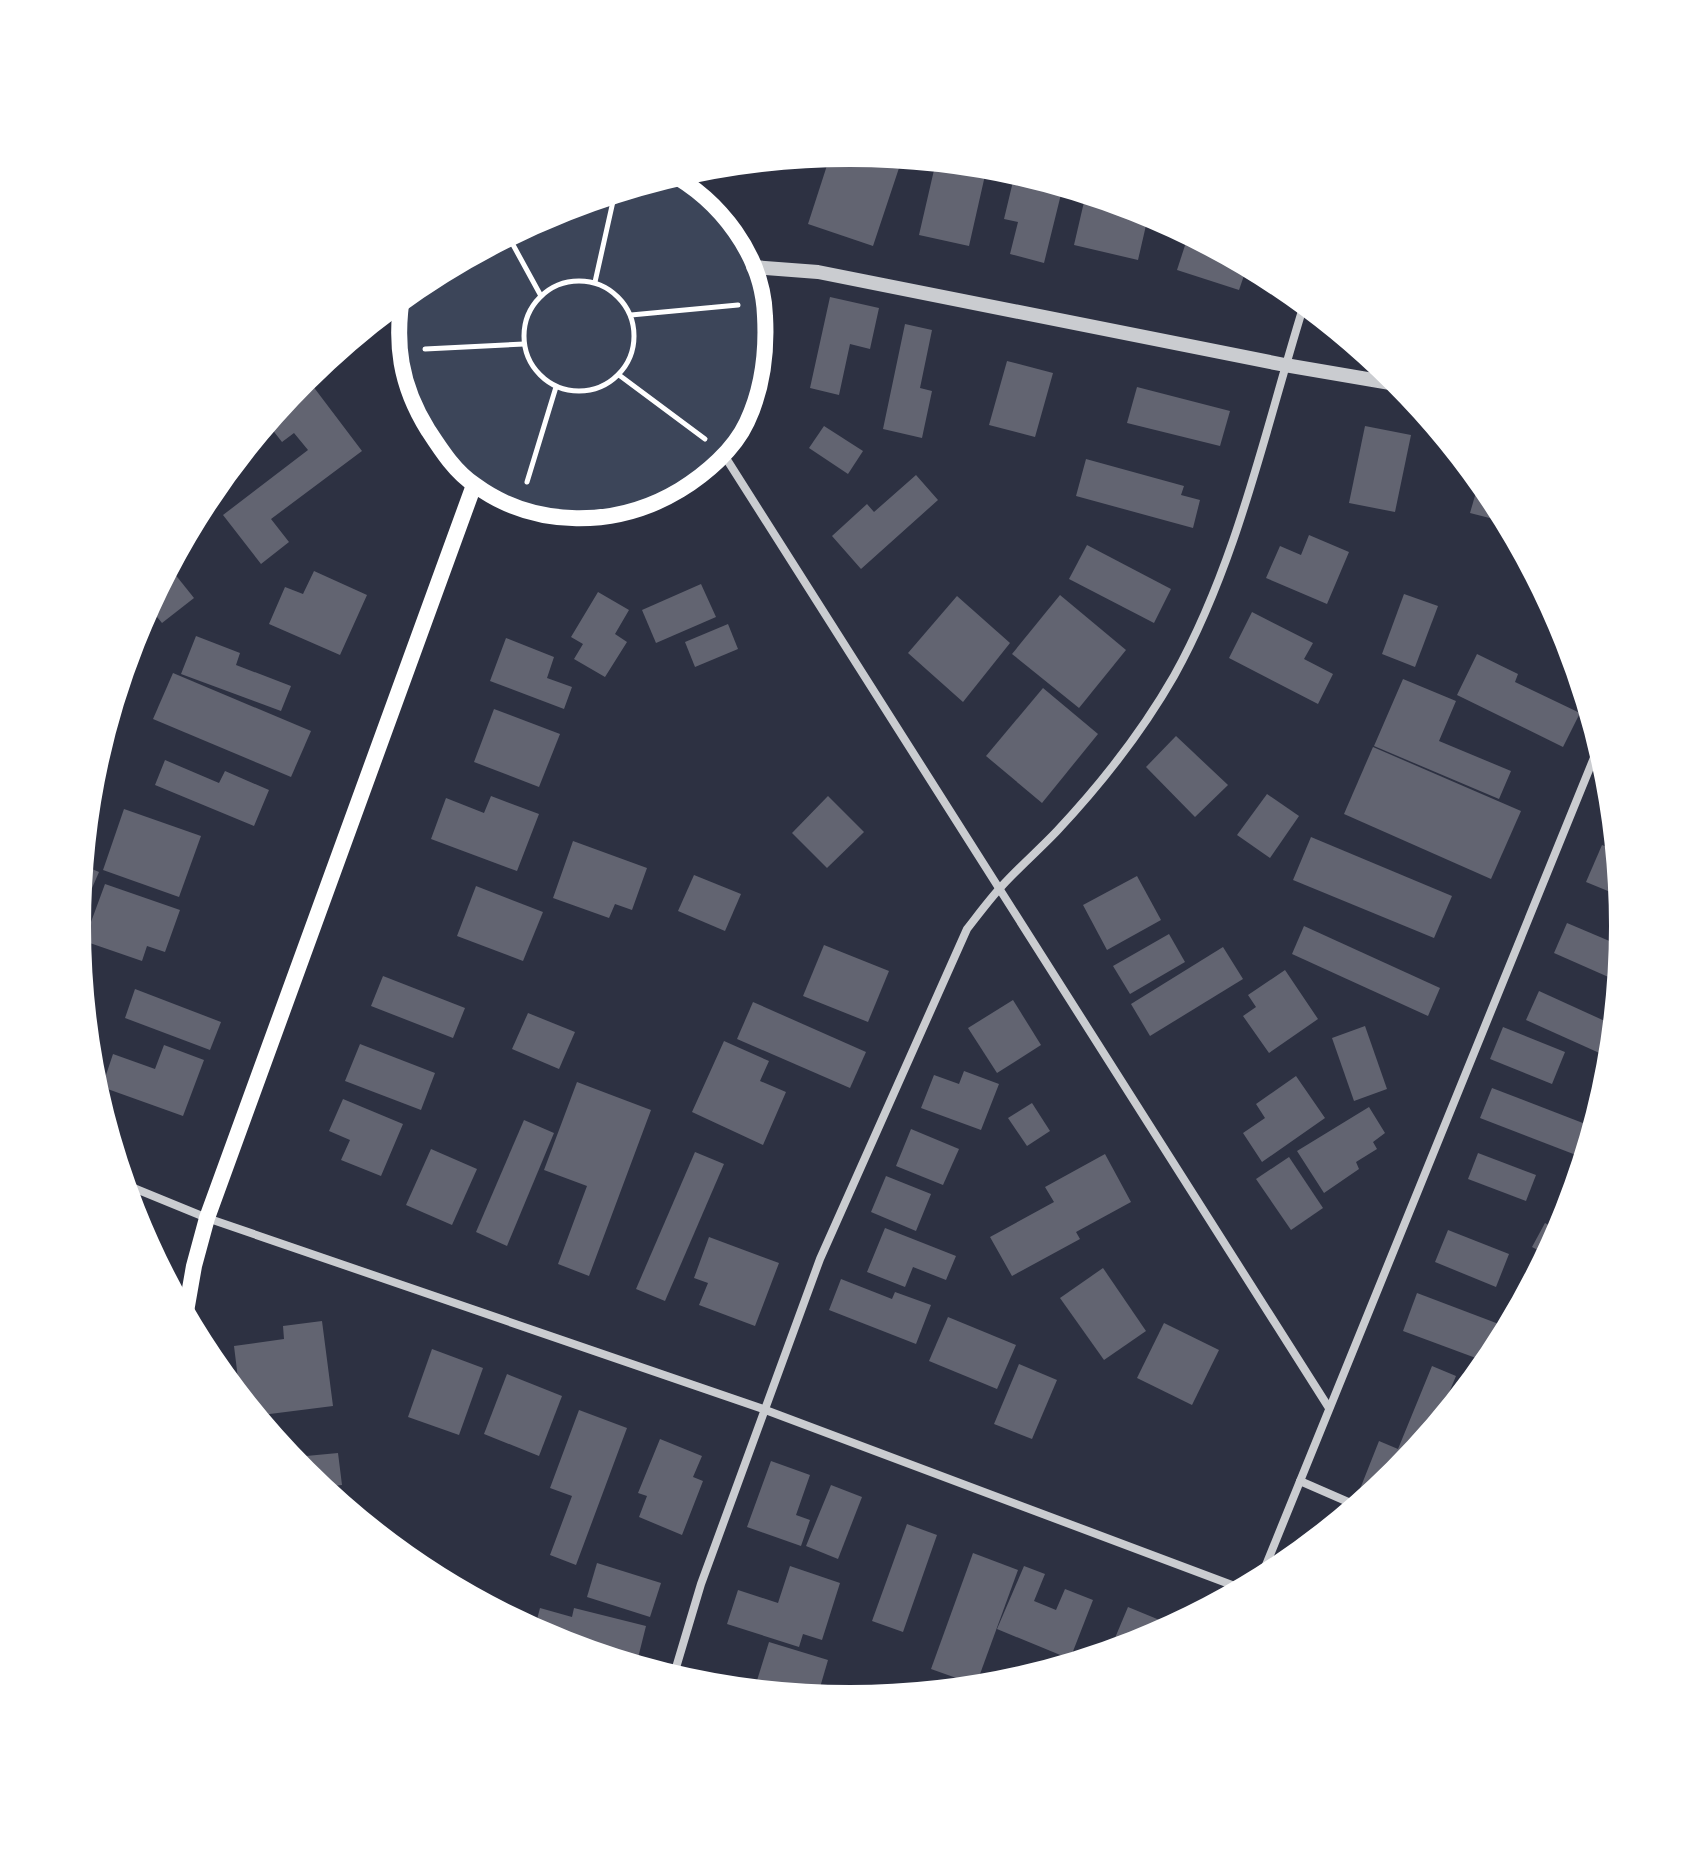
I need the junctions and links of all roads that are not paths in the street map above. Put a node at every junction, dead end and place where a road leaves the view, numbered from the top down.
1 (685, 181) edge
2 (753, 267) junction
3 (402, 308) edge
4 (1302, 311) edge
5 (1285, 365) junction
6 (1386, 382) edge
7 (724, 454) junction
8 (474, 485) junction
9 (1594, 757) edge
10 (999, 889) junction
11 (133, 1188) edge
12 (207, 1218) junction
13 (187, 1306) edge
14 (1329, 1408) junction
15 (763, 1409) junction
16 (1300, 1481) junction
17 (1350, 1503) edge
18 (1265, 1567) edge
19 (1235, 1586) edge
20 (676, 1669) edge

1 - 2 main road
2 - 5 street
2 - 7 main road
3 - 8 main road
4 - 5 street
5 - 6 street
5 - 10 street
7 - 8 main road
7 - 10 street
8 - 12 main road
9 - 14 street
10 - 14 street
10 - 15 street
11 - 12 street
12 - 13 main road
12 - 15 street
14 - 16 street
15 - 19 street
15 - 20 street
16 - 17 street
16 - 18 street

